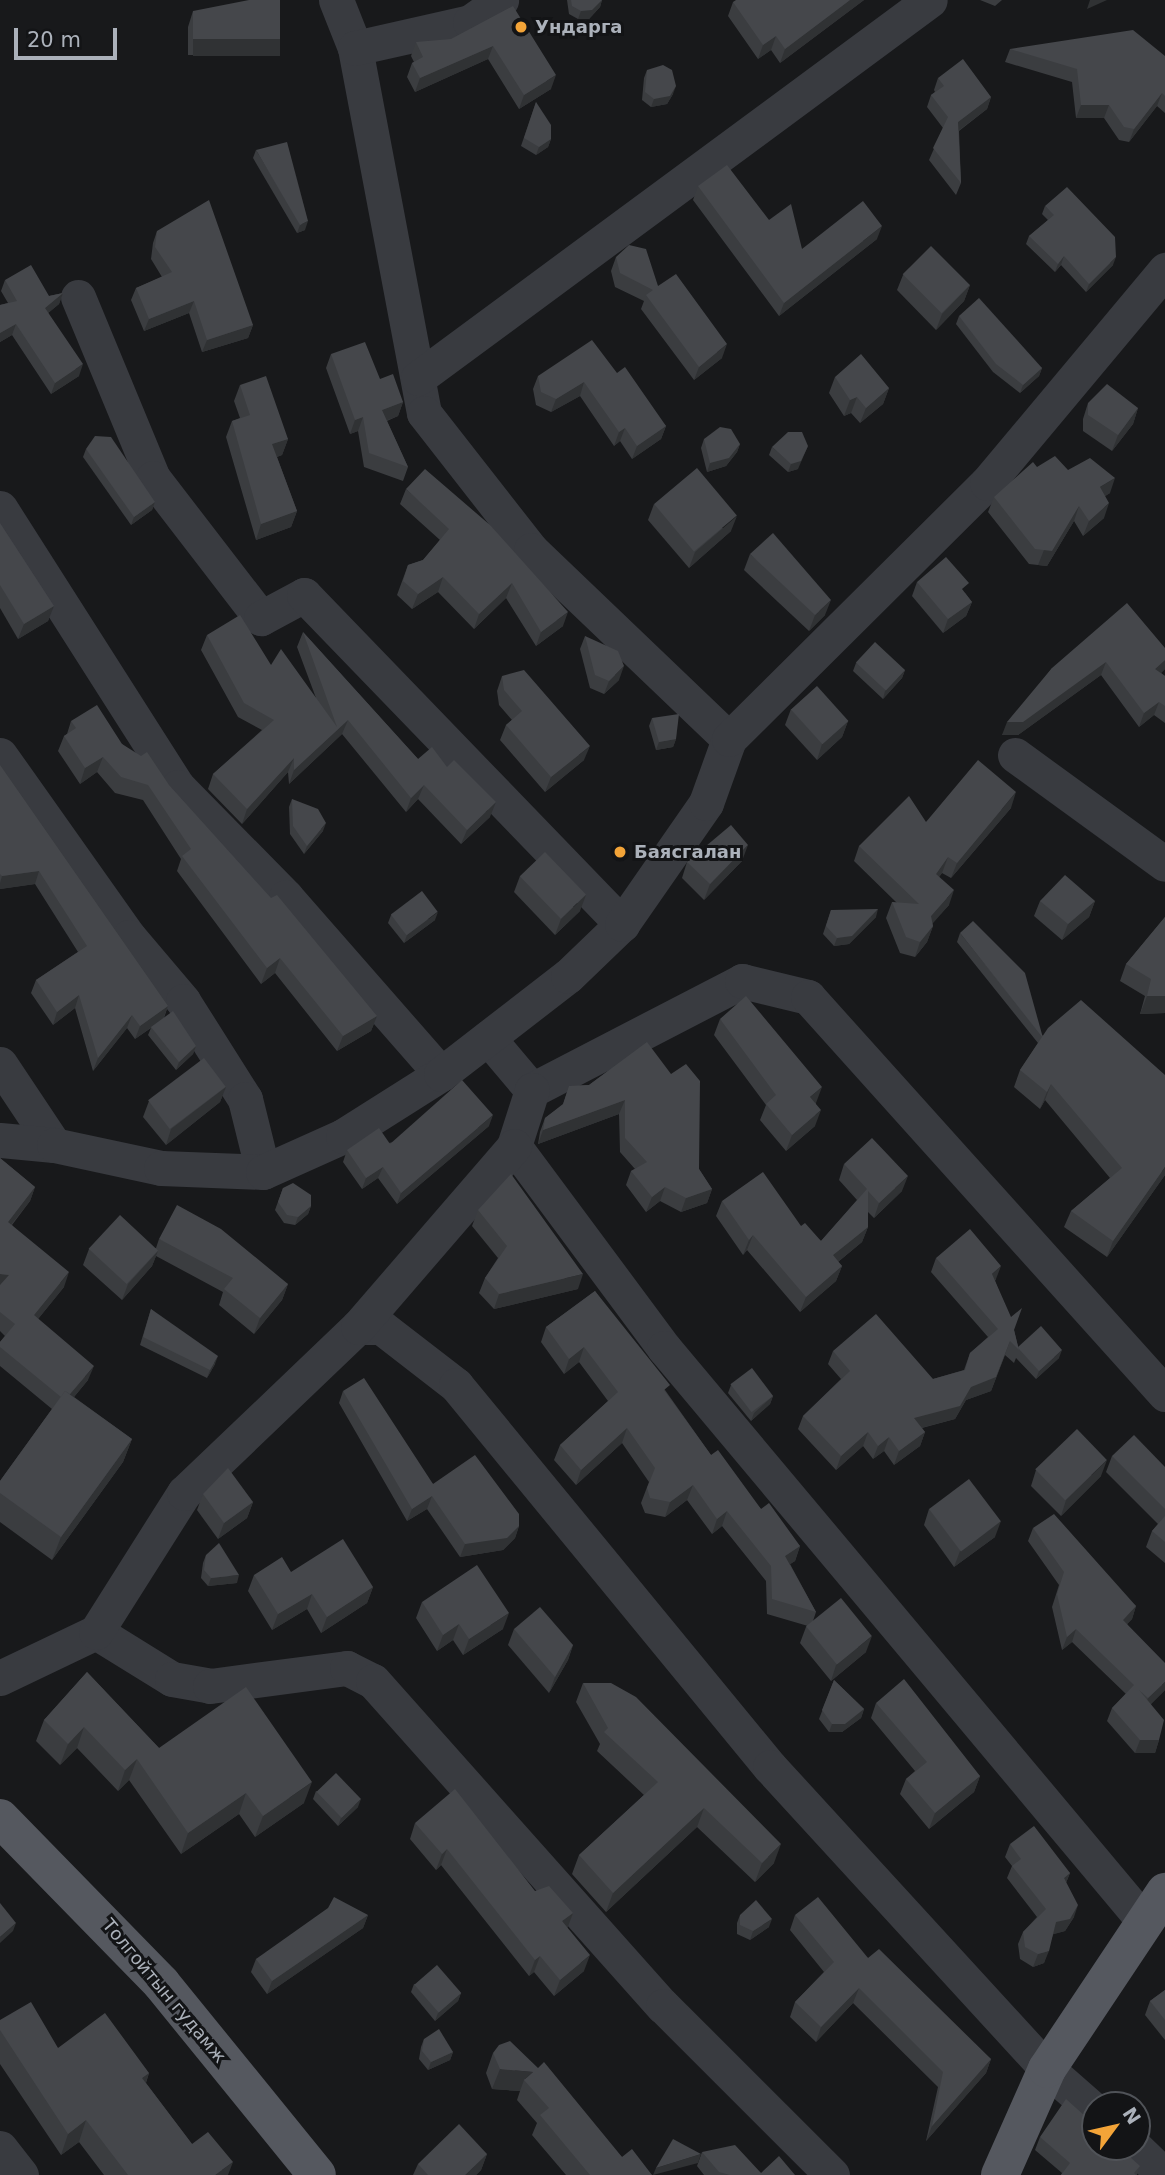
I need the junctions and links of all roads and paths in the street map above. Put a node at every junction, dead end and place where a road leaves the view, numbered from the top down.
1 (336, 0) edge
2 (501, 0) edge
3 (930, 0) edge
4 (355, 48) junction
5 (1165, 270) edge
6 (78, 297) dead end
7 (418, 378) junction
8 (0, 508) edge
9 (729, 739) junction
10 (0, 755) edge
11 (1016, 755) dead end
12 (1165, 864) edge
13 (622, 924) junction
14 (488, 1038) junction
15 (0, 1064) edge
16 (441, 1074) junction
17 (533, 1090) junction
18 (0, 1140) edge
19 (54, 1145) junction
20 (514, 1146) junction
21 (263, 1172) junction
22 (358, 1327) junction
23 (1165, 1394) edge
24 (96, 1632) junction
25 (0, 1678) edge
26 (3, 1828) edge
27 (1154, 1906) edge
28 (1048, 2069) junction
29 (1081, 2098) edge
30 (0, 2148) edge
31 (1150, 2161) edge
32 (21, 2175) edge
33 (317, 2175) edge
34 (832, 2175) edge
35 (1000, 2175) edge
36 (1164, 2175) edge

1 - 4 street
2 - 4 street
3 - 7 street
4 - 7 street
5 - 9 street
6 - 13 street
7 - 9 street
8 - 16 street
9 - 13 street
10 - 21 street
11 - 12 street
13 - 14 street
14 - 16 street
14 - 17 street
15 - 19 street
16 - 21 street
17 - 20 street
17 - 23 street
18 - 19 street
19 - 21 street
20 - 22 street
20 - 27 street
22 - 24 street
22 - 28 street
24 - 25 street
24 - 34 street
26 - 33 main road, Толгойтын гудамж
27 - 28 main road
28 - 29 street
28 - 35 main road
30 - 32 street
31 - 36 street

